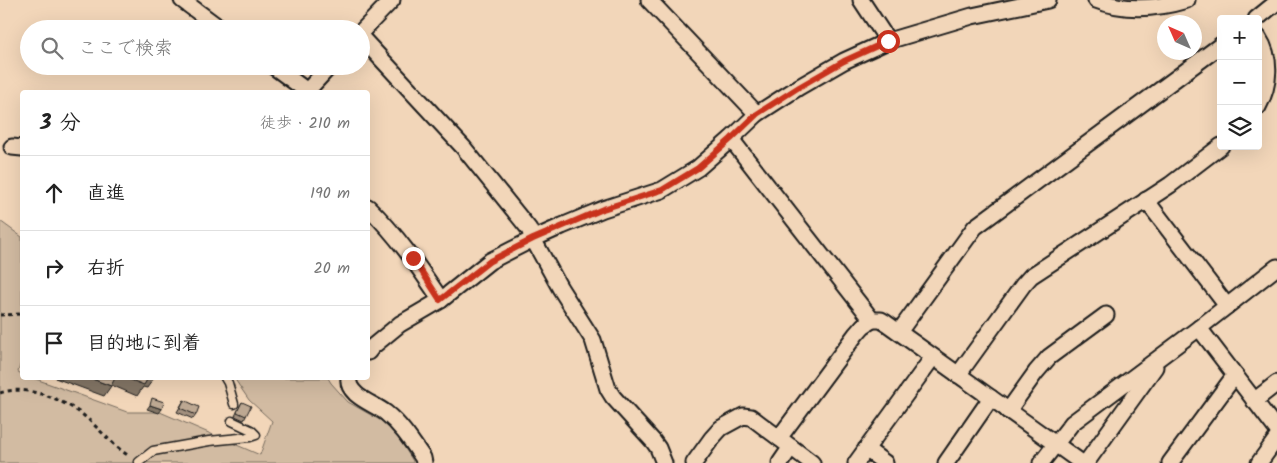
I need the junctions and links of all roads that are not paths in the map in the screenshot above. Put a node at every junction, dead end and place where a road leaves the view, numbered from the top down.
1 (182, 0) edge
2 (392, 0) edge
3 (650, 0) edge
4 (861, 0) edge
5 (1096, 0) edge
6 (1187, 0) edge
7 (1041, 1) edge
8 (1277, 2) edge
9 (1261, 15) edge
10 (209, 20) edge
11 (370, 23) edge
12 (888, 41) junction
13 (1262, 43) edge
14 (370, 47) edge
15 (1217, 48) edge
16 (284, 75) edge
17 (322, 75) edge
18 (303, 90) edge
19 (308, 90) edge
20 (1259, 105) edge
21 (757, 114) junction
22 (731, 139) junction
23 (1217, 149) edge
24 (1146, 200) junction
25 (370, 208) edge
26 (533, 239) junction
27 (1277, 267) edge
28 (440, 300) junction
29 (1226, 306) junction
30 (1106, 315) dead end
31 (872, 320) junction
32 (1199, 328) junction
33 (899, 332) junction
34 (370, 350) edge
35 (1164, 355) junction
36 (933, 357) junction
37 (958, 375) junction
38 (1235, 375) junction
39 (226, 380) edge
40 (348, 380) edge
41 (1277, 383) edge
42 (991, 398) junction
43 (1254, 401) junction
44 (234, 404) dead end
45 (1008, 411) junction
46 (232, 421) dead end
47 (1277, 430) edge
48 (1277, 438) edge
49 (785, 442) junction
50 (1056, 444) junction
51 (866, 449) junction
52 (139, 462) edge
53 (424, 463) edge
54 (664, 463) edge
55 (694, 463) edge
56 (780, 463) edge
57 (812, 463) edge
58 (856, 463) edge
59 (885, 463) edge
60 (946, 463) edge
61 (1041, 463) edge
62 (1084, 463) edge
63 (1170, 463) edge
64 (1259, 463) edge

1 - 10 street
2 - 11 street
3 - 21 street
4 - 12 street
5 - 6 street
7 - 12 street
8 - 9 street
12 - 21 street
13 - 20 street
14 - 26 street
15 - 33 street
16 - 18 street
17 - 19 street
21 - 22 street
22 - 26 street
22 - 31 street
23 - 24 street
24 - 29 street
24 - 37 street
25 - 28 street
26 - 28 street
26 - 54 street
27 - 29 street
28 - 34 street
29 - 32 street
30 - 45 street
31 - 33 street
31 - 49 street
32 - 35 street
32 - 38 street
33 - 36 street
35 - 50 street
35 - 62 street
36 - 37 street
36 - 51 street
37 - 42 street
38 - 43 street
38 - 63 street
39 - 44 lane
40 - 53 street
41 - 43 street
42 - 45 street
42 - 60 street
43 - 47 street
45 - 50 street
46 - 52 lane
48 - 64 street
49 - 55 street
49 - 56 street
49 - 57 street
50 - 61 street
50 - 62 street
51 - 58 street
51 - 59 street

